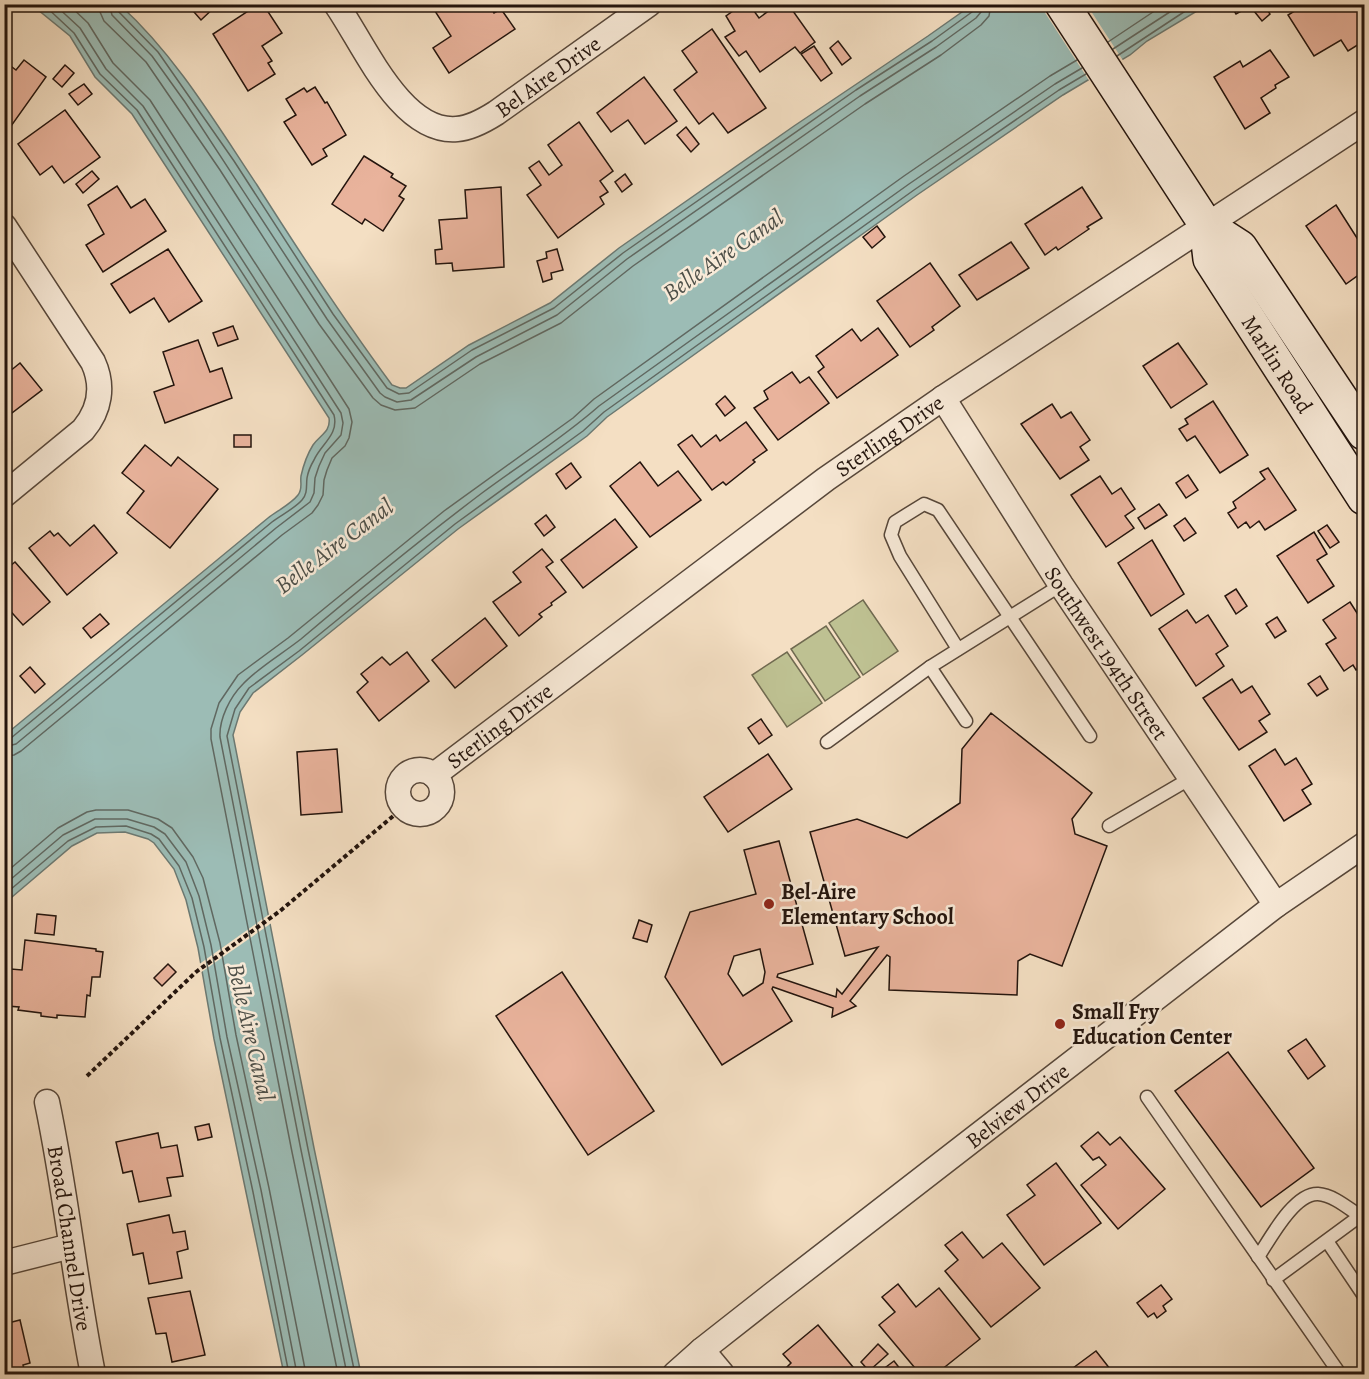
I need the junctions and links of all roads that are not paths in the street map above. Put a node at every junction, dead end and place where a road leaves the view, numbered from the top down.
1 (336, 4) edge
2 (649, 4) edge
3 (1062, 4) edge
4 (1365, 122) edge
5 (1206, 225) junction
6 (4, 226) edge
7 (943, 398) junction
8 (1365, 433) edge
9 (4, 495) edge
10 (1365, 498) edge
11 (1061, 585) junction
12 (1008, 616) junction
13 (958, 649) junction
14 (930, 667) junction
15 (966, 722) dead end
16 (1090, 736) dead end
17 (827, 742) dead end
18 (434, 775) junction
19 (1191, 778) junction
20 (1109, 826) dead end
21 (1365, 845) edge
22 (1276, 905) junction
23 (1147, 1097) dead end
24 (47, 1102) dead end
25 (1362, 1214) edge
26 (1327, 1241) junction
27 (70, 1246) junction
28 (1258, 1257) junction
29 (4, 1263) edge
30 (1273, 1280) junction
31 (1365, 1296) edge
32 (702, 1350) junction
33 (93, 1374) edge
34 (675, 1374) edge
35 (722, 1374) edge
36 (1340, 1374) edge

1 - 2 street, Bel Aire Drive
3 - 5 street, Marlin Road
4 - 5 street, Sterling Drive
5 - 7 street, Sterling Drive
5 - 8 street, Marlin Road
5 - 10 street, Marlin Road
6 - 9 street
7 - 11 street, Southwest 194th Street
7 - 18 street, Sterling Drive
11 - 12 lane
11 - 19 street, Southwest 194th Street
12 - 13 lane
12 - 13 lane
12 - 16 lane
13 - 14 lane
14 - 15 lane
14 - 17 lane
18 - 18 street, Sterling Drive
19 - 20 lane
19 - 22 street, Southwest 194th Street
21 - 22 street, Belview Drive
22 - 32 street, Belview Drive
23 - 28 lane
24 - 27 street, Broad Channel Drive
25 - 26 lane
25 - 28 lane
26 - 30 lane
26 - 31 lane
27 - 29 street
27 - 33 street, Broad Channel Drive
28 - 30 lane
30 - 36 lane
32 - 34 street, Belview Drive
32 - 35 street

